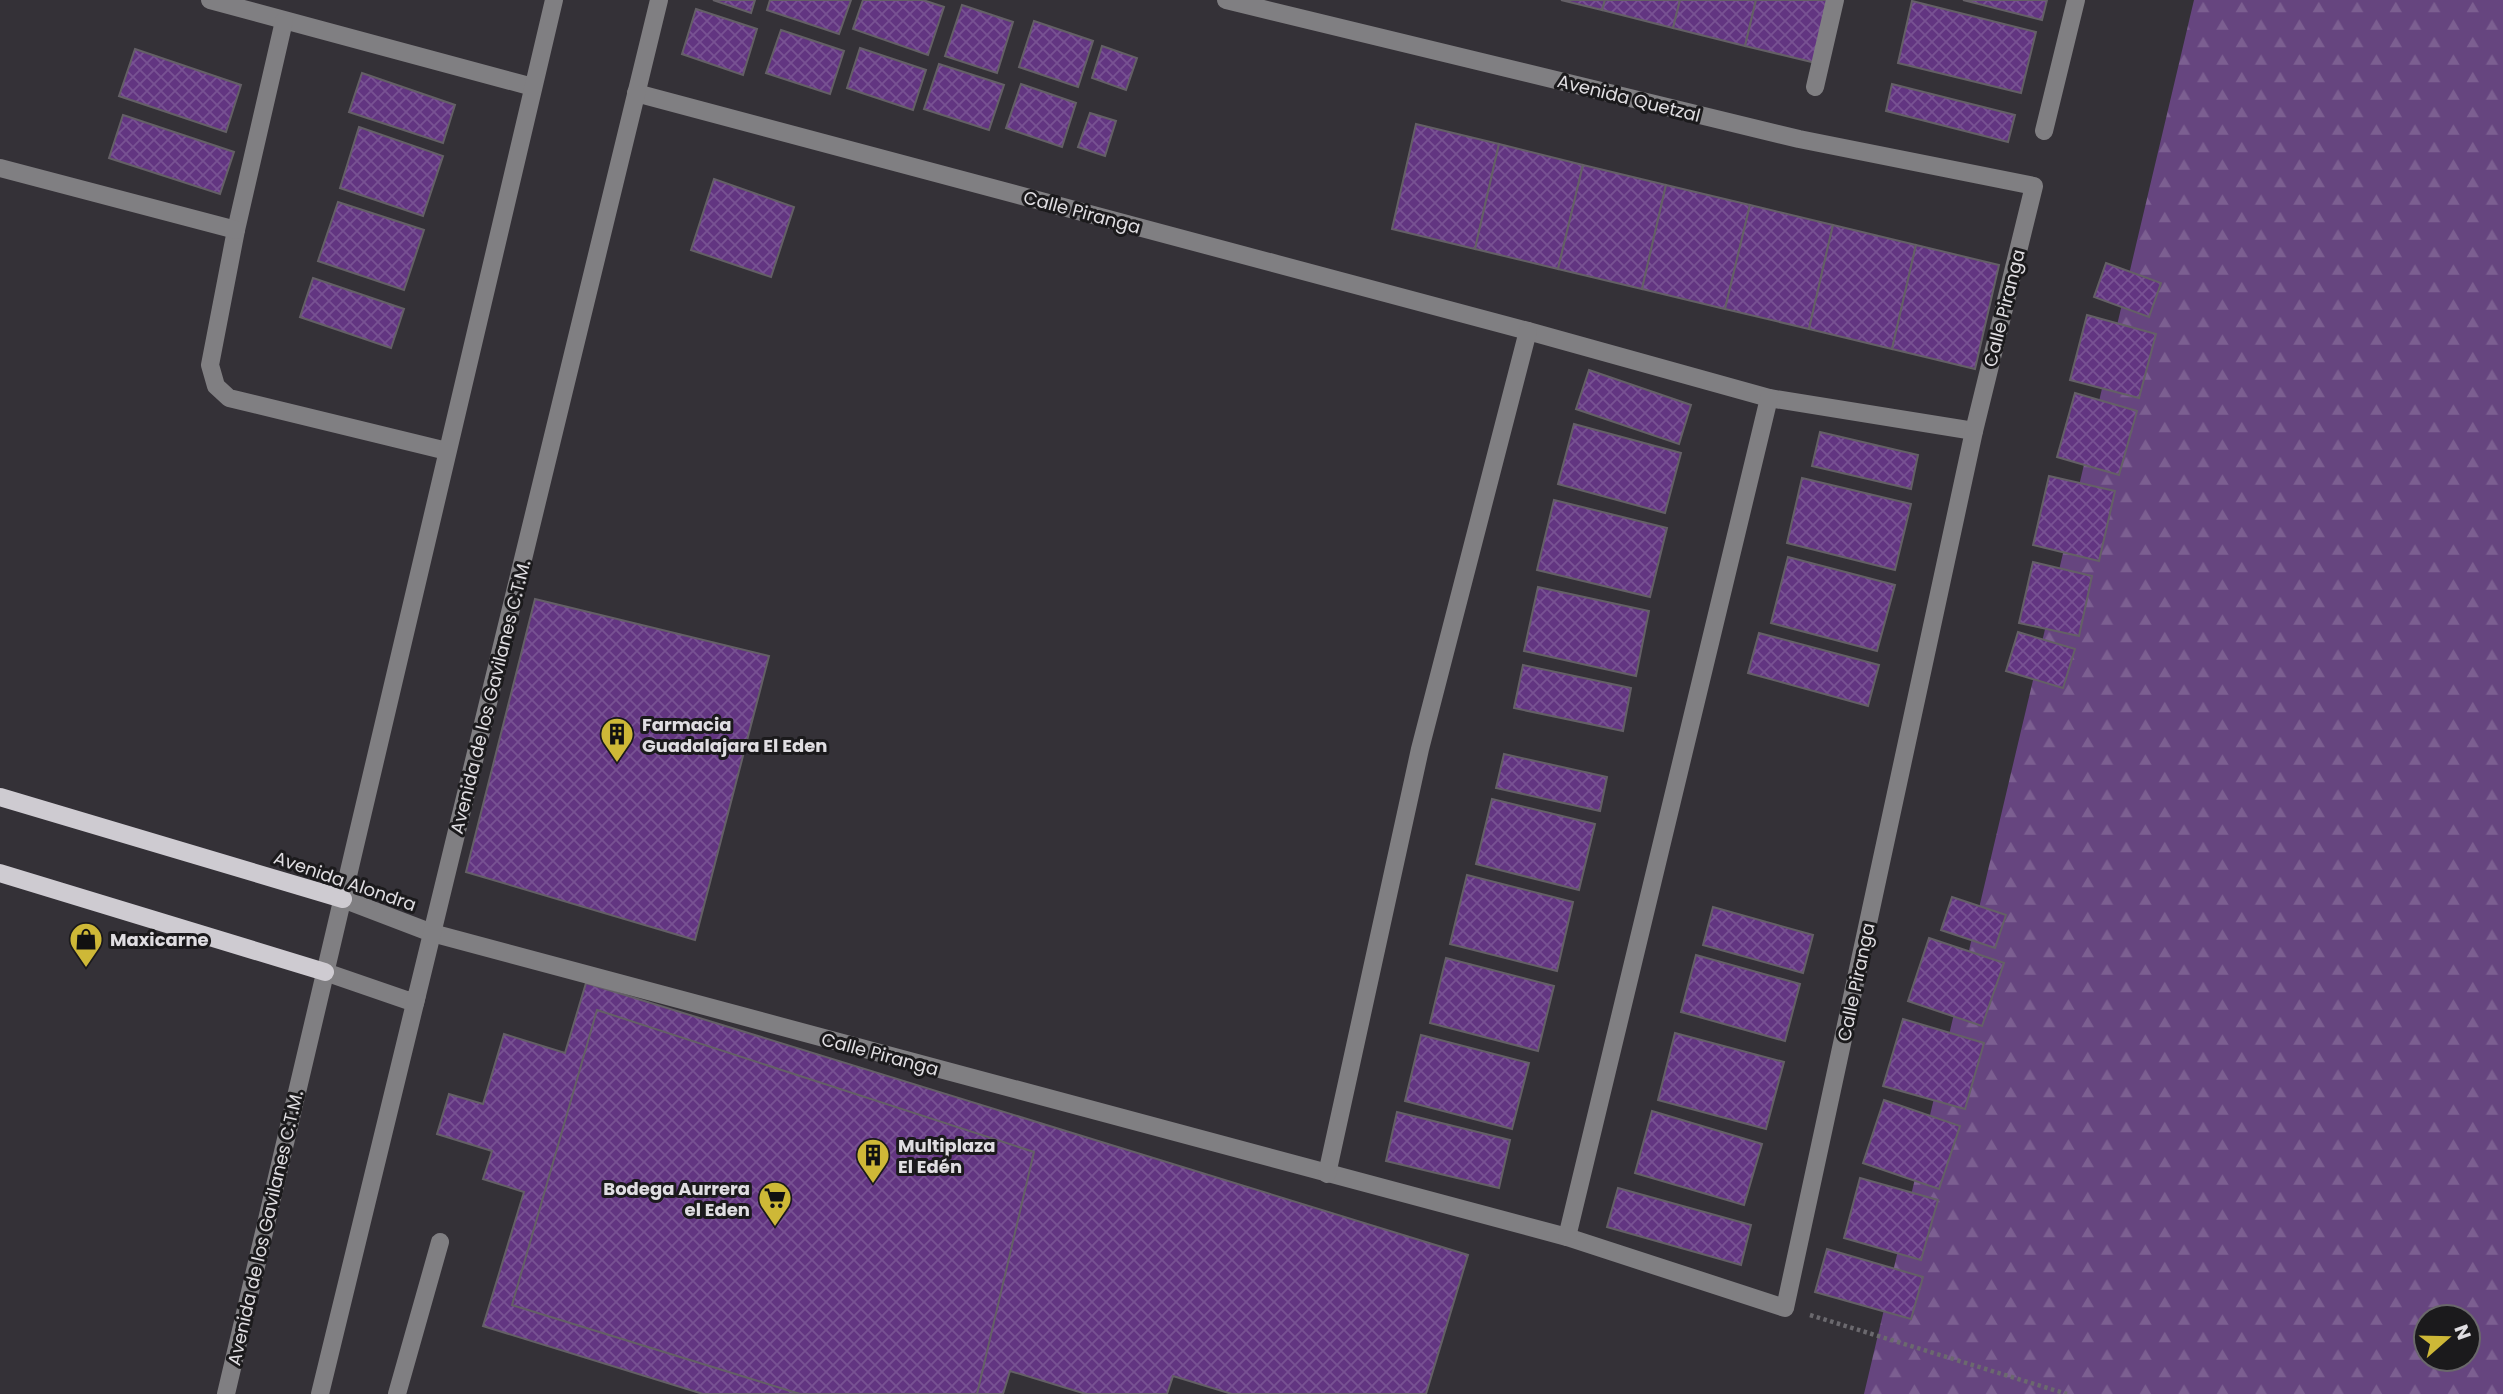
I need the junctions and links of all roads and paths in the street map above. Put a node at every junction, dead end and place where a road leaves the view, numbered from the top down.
1 (210, 0) edge
2 (554, 0) edge
3 (659, 0) edge
4 (1226, 0) edge
5 (1835, 0) edge
6 (2076, 0) edge
7 (284, 22) junction
8 (533, 87) junction
9 (1815, 87) dead end
10 (636, 93) junction
11 (2045, 131) dead end
12 (0, 168) edge
13 (2034, 186) joint
14 (236, 230) junction
15 (1528, 331) junction
16 (1769, 398) junction
17 (1975, 431) junction
18 (447, 451) junction
19 (0, 797) edge
20 (0, 873) edge
21 (342, 899) junction
22 (432, 933) junction
23 (325, 972) junction
24 (415, 1003) junction
25 (1327, 1174) junction
26 (1567, 1237) junction
27 (440, 1241) dead end
28 (1785, 1308) junction
29 (226, 1394) edge
30 (320, 1394) edge
31 (397, 1394) edge
32 (2067, 1394) edge

1 - 7 street
2 - 8 street, Avenida de los Gavilanes C.T.M.
3 - 10 street, Avenida de los Gavilanes C.T.M.
4 - 13 street, Avenida Quetzal
5 - 9 street
6 - 11 street
7 - 8 street
7 - 14 street
8 - 18 street, Avenida de los Gavilanes C.T.M.
10 - 15 street, Calle Piranga
10 - 22 street, Avenida de los Gavilanes C.T.M.
12 - 14 street
13 - 17 street, Calle Piranga
14 - 18 street
15 - 16 street, Calle Piranga
15 - 25 street
16 - 17 street, Calle Piranga
16 - 26 street
17 - 28 street, Calle Piranga
18 - 21 street, Avenida de los Gavilanes C.T.M.
19 - 21 main road, Avenida Alondra
20 - 23 main road
21 - 22 street, Avenida Alondra
21 - 23 street, Avenida de los Gavilanes C.T.M.
22 - 24 street
22 - 25 street, Calle Piranga
23 - 24 street
23 - 29 street, Avenida de los Gavilanes C.T.M.
24 - 30 street
25 - 26 street, Calle Piranga
26 - 28 street, Calle Piranga
27 - 31 street
28 - 32 path

